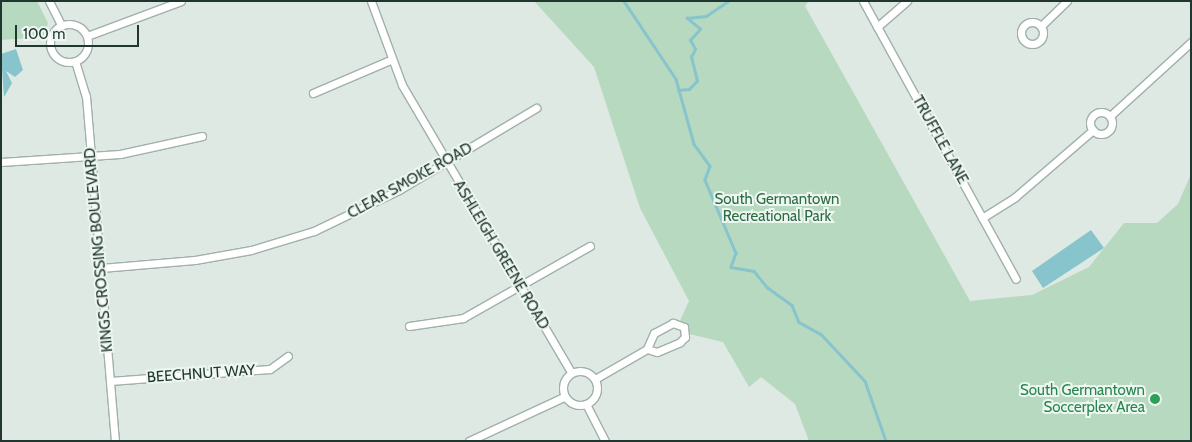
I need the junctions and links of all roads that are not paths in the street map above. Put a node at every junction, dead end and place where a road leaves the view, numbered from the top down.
1 (49, 1) edge
2 (181, 1) edge
3 (371, 1) edge
4 (863, 1) edge
5 (906, 1) edge
6 (1067, 1) edge
7 (61, 25) junction
8 (1041, 26) dead end
9 (877, 27) junction
10 (87, 36) junction
11 (1191, 42) edge
12 (390, 60) junction
13 (75, 61) junction
14 (313, 92) dead end
15 (536, 108) dead end
16 (1110, 116) junction
17 (1093, 130) junction
18 (202, 136) dead end
19 (91, 156) junction
20 (1, 162) edge
21 (446, 163) junction
22 (982, 218) junction
23 (590, 246) dead end
24 (101, 268) junction
25 (1016, 279) dead end
26 (519, 286) junction
27 (409, 326) dead end
28 (647, 349) junction
29 (288, 356) dead end
30 (571, 372) junction
31 (595, 379) junction
32 (110, 381) junction
33 (564, 396) junction
34 (586, 404) junction
35 (115, 441) edge
36 (470, 441) edge
37 (605, 441) edge

1 - 7 street
2 - 10 street
3 - 12 street, ASHLEIGH GREENE ROAD
4 - 9 street, TRUFFLE LANE
5 - 9 street
6 - 8 street
7 - 10 street
7 - 13 street
9 - 22 street, TRUFFLE LANE
10 - 13 street
11 - 16 street
12 - 14 street
12 - 21 street, ASHLEIGH GREENE ROAD
13 - 19 street, KINGS CROSSING BOULEVARD
15 - 21 street, CLEAR SMOKE ROAD
16 - 17 street
16 - 17 street
17 - 22 street
18 - 19 street
19 - 20 street
19 - 24 street, KINGS CROSSING BOULEVARD
21 - 24 street, CLEAR SMOKE ROAD
21 - 26 street, ASHLEIGH GREENE ROAD
22 - 25 street, TRUFFLE LANE
23 - 26 street
24 - 32 street, KINGS CROSSING BOULEVARD
26 - 27 street
26 - 30 street, ASHLEIGH GREENE ROAD
28 - 28 street
28 - 31 street
29 - 32 street, BEECHNUT WAY
30 - 31 street
30 - 33 street
31 - 34 street
32 - 35 street, KINGS CROSSING BOULEVARD
33 - 34 street
33 - 36 street
34 - 37 street

